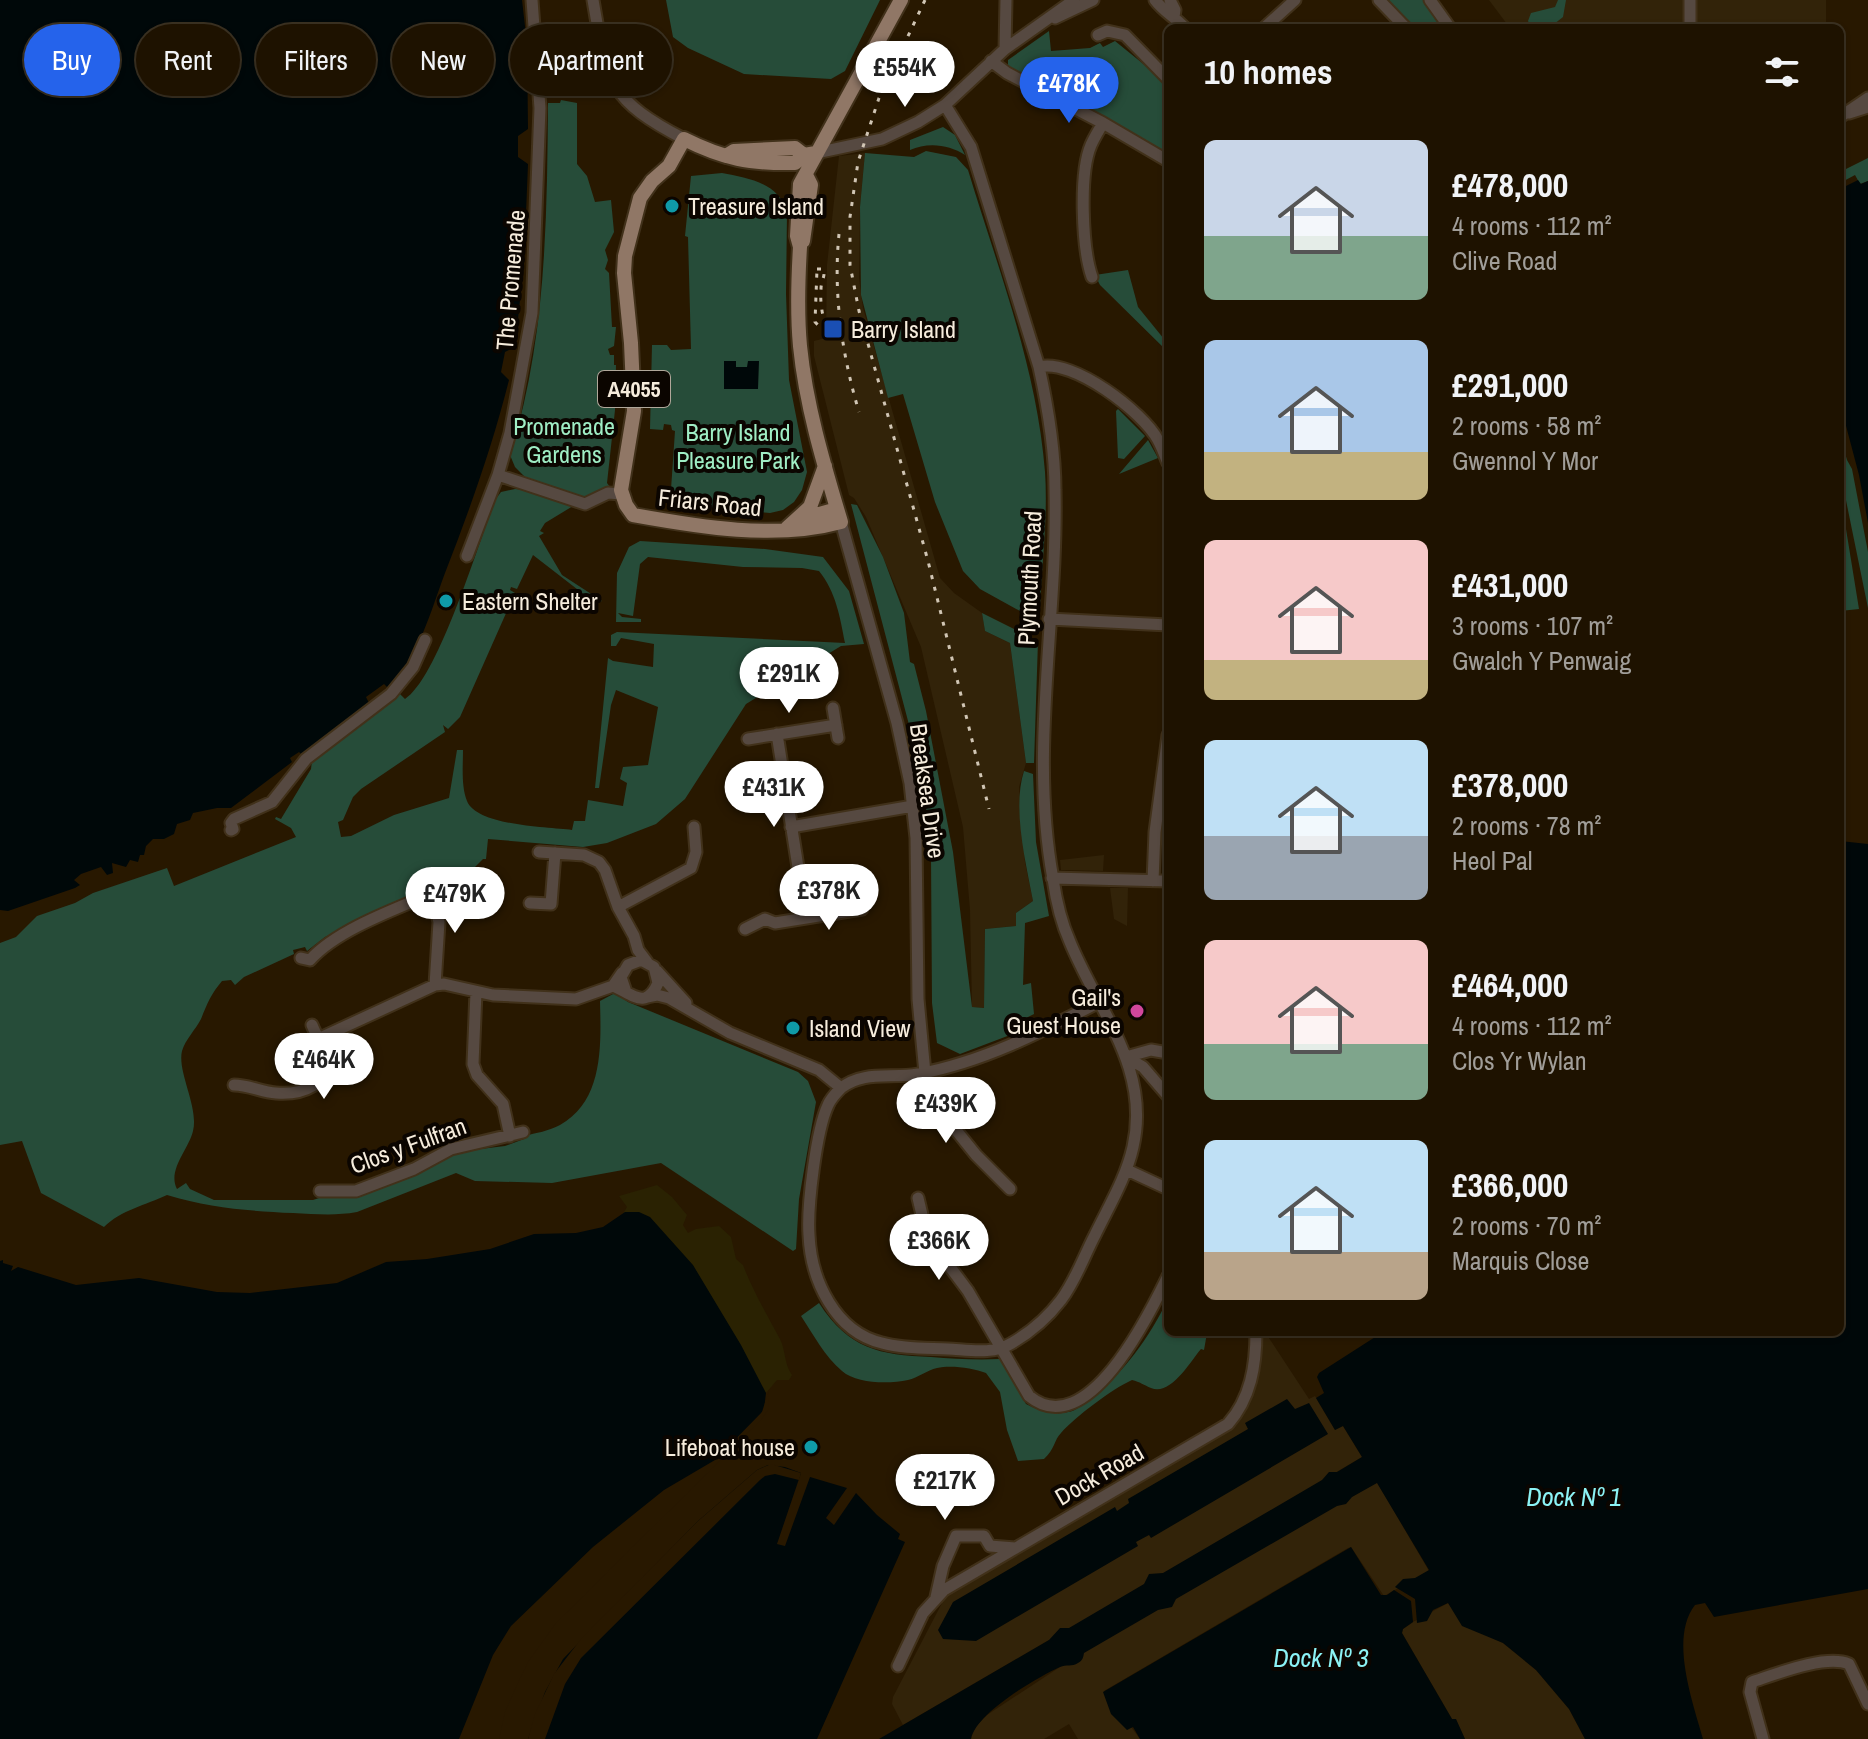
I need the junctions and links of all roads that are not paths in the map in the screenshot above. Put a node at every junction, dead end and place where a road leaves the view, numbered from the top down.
1 (532, 0) edge
2 (593, 0) edge
3 (1006, 0) edge
4 (1074, 0) edge
5 (1093, 0) edge
6 (1155, 0) edge
7 (1170, 0) edge
8 (1295, 0) edge
9 (1379, 0) edge
10 (1430, 0) edge
11 (1690, 0) edge
12 (899, 4) edge
13 (1174, 17) junction
14 (1047, 21) junction
15 (1181, 24) edge
16 (1268, 24) edge
17 (1402, 24) edge
18 (1447, 24) edge
19 (1690, 24) edge
20 (1098, 35) dead end
21 (1005, 49) junction
22 (991, 61) junction
23 (1164, 75) edge
24 (1868, 98) edge
25 (945, 105) junction
26 (1868, 107) edge
27 (1844, 115) edge
28 (1844, 115) edge
29 (1103, 123) junction
30 (684, 139) junction
31 (810, 154) junction
32 (1164, 159) edge
33 (1092, 277) dead end
34 (1039, 367) junction
35 (1163, 436) edge
36 (825, 466) junction
37 (498, 475) junction
38 (622, 494) junction
39 (839, 516) junction
40 (792, 524) junction
41 (467, 556) dead end
42 (1049, 619) junction
43 (1164, 625) edge
44 (425, 640) dead end
45 (833, 708) dead end
46 (836, 725) junction
47 (777, 734) junction
48 (838, 738) dead end
49 (748, 739) dead end
50 (1164, 765) edge
51 (913, 806) junction
52 (694, 827) dead end
53 (791, 827) junction
54 (231, 830) dead end
55 (539, 852) dead end
56 (555, 853) junction
57 (1052, 878) junction
58 (1153, 881) junction
59 (1164, 881) edge
60 (445, 888) dead end
61 (432, 894) junction
62 (530, 903) dead end
63 (618, 907) junction
64 (862, 909) dead end
65 (806, 918) junction
66 (745, 929) dead end
67 (638, 950) junction
68 (632, 962) junction
69 (308, 963) dead end
70 (651, 966) junction
71 (622, 973) junction
72 (435, 985) junction
73 (613, 986) junction
74 (476, 992) junction
75 (626, 992) junction
76 (647, 997) junction
77 (1099, 1002) junction
78 (698, 1014) junction
79 (312, 1025) dead end
80 (318, 1039) junction
81 (1164, 1049) edge
82 (1126, 1057) junction
83 (925, 1073) junction
84 (234, 1085) dead end
85 (841, 1088) junction
86 (1164, 1091) edge
87 (523, 1132) dead end
88 (510, 1136) junction
89 (1127, 1170) junction
90 (1164, 1187) edge
91 (1010, 1189) dead end
92 (320, 1191) dead end
93 (918, 1198) dead end
94 (1164, 1284) edge
95 (1256, 1336) edge
96 (1003, 1348) junction
97 (1016, 1548) junction
98 (936, 1598) junction
99 (898, 1666) dead end
100 (1868, 1704) edge
101 (1763, 1739) edge

1 - 37 street, The Promenade
2 - 30 street
3 - 21 street
4 - 14 street
5 - 14 street
6 - 13 street
7 - 13 street
8 - 16 street
9 - 17 street
10 - 18 street
11 - 19 street
12 - 31 main road
13 - 15 street
14 - 21 street
20 - 23 street
21 - 22 street
22 - 25 street
22 - 29 street
24 - 27 street
25 - 31 street
25 - 34 street, Plymouth Road
26 - 28 street
29 - 32 street
29 - 33 street
30 - 31 main road
30 - 38 main road, A4055
31 - 36 main road
34 - 35 street
34 - 42 street, Plymouth Road
36 - 39 main road
36 - 40 main road
37 - 38 street
37 - 41 street, The Promenade
38 - 40 main road, Friars Road
39 - 40 main road, Friars Road
39 - 51 street, Breaksea Drive
42 - 43 street
42 - 57 street, Plymouth Road
44 - 54 street
45 - 46 street
46 - 47 street
46 - 48 street
47 - 49 street
47 - 53 street
50 - 58 street
51 - 53 street
51 - 83 street, Breaksea Drive
52 - 63 street
53 - 65 street
55 - 56 street
56 - 62 street
56 - 63 street
57 - 58 street
57 - 77 street, Plymouth Road
58 - 59 street
60 - 61 street
61 - 69 street
61 - 72 street
63 - 67 street
64 - 65 street
65 - 66 street
67 - 68 street
67 - 70 street
68 - 70 street
68 - 71 street
70 - 76 street
70 - 78 street
71 - 73 street
71 - 75 street
72 - 74 street
72 - 80 street
73 - 74 street
73 - 75 street
74 - 88 street
75 - 76 street
76 - 78 street
77 - 82 street, Plymouth Road
77 - 83 street
78 - 85 street
79 - 80 street
80 - 84 street
81 - 82 street
82 - 86 street
82 - 89 street
83 - 85 street
83 - 91 street
85 - 96 street
87 - 88 street, Clos y Fulfran
88 - 92 street, Clos y Fulfran
89 - 90 street
89 - 96 street
93 - 96 street
94 - 96 street
95 - 97 street, Dock Road
97 - 98 street, Dock Road
97 - 98 street
98 - 99 street, Dock Road
100 - 101 street

